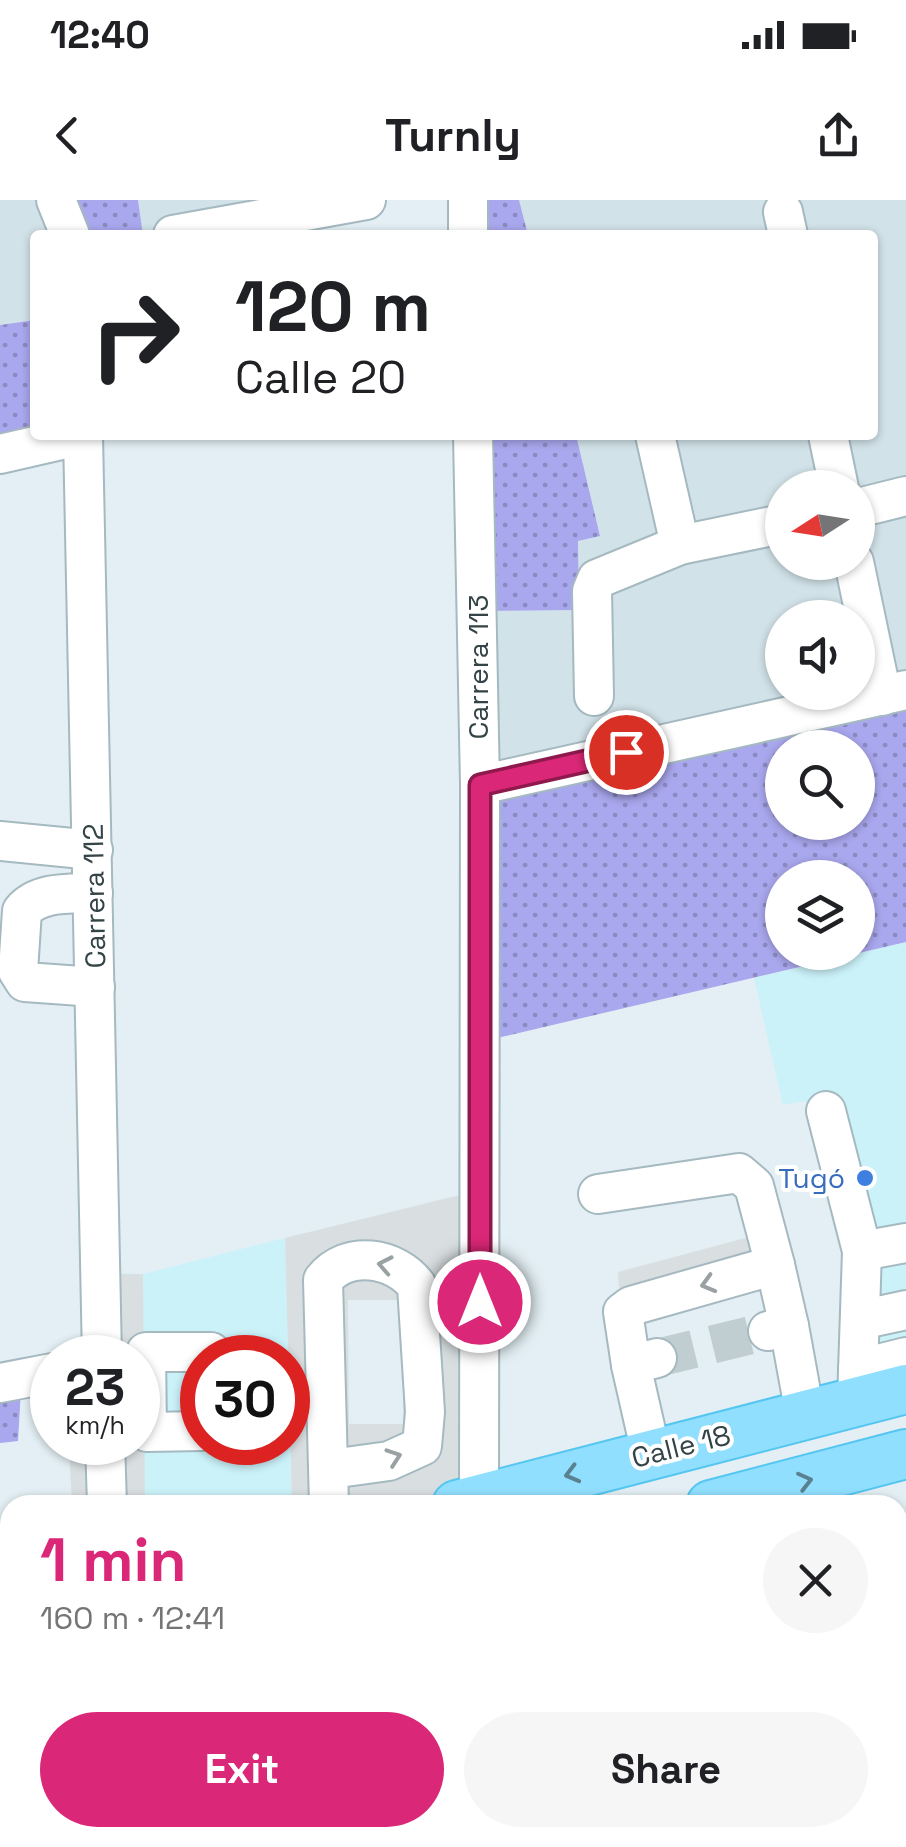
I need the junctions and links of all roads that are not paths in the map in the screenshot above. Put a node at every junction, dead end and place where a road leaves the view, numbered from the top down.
1 (56, 200) edge
2 (366, 200) edge
3 (468, 200) edge
4 (301, 206) edge
5 (68, 230) edge
6 (195, 230) edge
7 (468, 230) edge
8 (61, 440) edge
9 (83, 440) edge
10 (474, 440) edge
11 (656, 440) edge
12 (829, 440) edge
13 (0, 454) edge
14 (835, 470) edge
15 (906, 496) edge
16 (875, 504) edge
17 (765, 528) edge
18 (680, 546) junction
19 (859, 580) edge
20 (894, 693) edge
21 (594, 696) dead end
22 (480, 785) junction
23 (0, 841) edge
24 (93, 850) junction
25 (93, 893) junction
26 (95, 987) junction
27 (826, 1110) dead end
28 (598, 1194) dead end
29 (906, 1243) edge
30 (862, 1251) junction
31 (776, 1265) junction
32 (906, 1310) edge
33 (860, 1320) junction
34 (102, 1335) edge
35 (180, 1352) edge
36 (906, 1357) edge
37 (30, 1378) edge
38 (0, 1384) edge
39 (857, 1385) junction
40 (906, 1389) edge
41 (425, 1412) junction
42 (479, 1413) junction
43 (805, 1414) junction
44 (180, 1432) edge
45 (651, 1453) junction
46 (906, 1454) edge
47 (106, 1465) edge
48 (330, 1487) edge
49 (107, 1495) edge
50 (469, 1495) edge
51 (494, 1495) edge
52 (749, 1495) edge

1 - 5 street
2 - 4 street
3 - 7 street
4 - 6 street
8 - 13 street
9 - 24 street, Carrera 112
10 - 22 street, Carrera 113
11 - 18 street
12 - 14 street
15 - 16 street
17 - 18 street
18 - 21 street
19 - 20 street
20 - 22 street
22 - 42 street, Carrera 113
23 - 24 street
24 - 25 street, Carrera 112
25 - 26 street, Carrera 112
25 - 26 street
26 - 34 street, Carrera 112
27 - 30 street
28 - 31 street
29 - 30 street
30 - 33 street
31 - 43 street
31 -> 45 street
32 - 33 street
33 - 39 street
35 - 44 street
36 - 39 street
37 - 38 street
39 - 40 main road, Calle 18
39 - 43 main road, Calle 18
41 - 42 street
48 -> 41 street
41 -> 48 street
42 - 50 street, Carrera 113
43 - 45 main road, Calle 18
45 -> 51 main road, Calle 18
52 -> 46 main road
47 - 49 street

